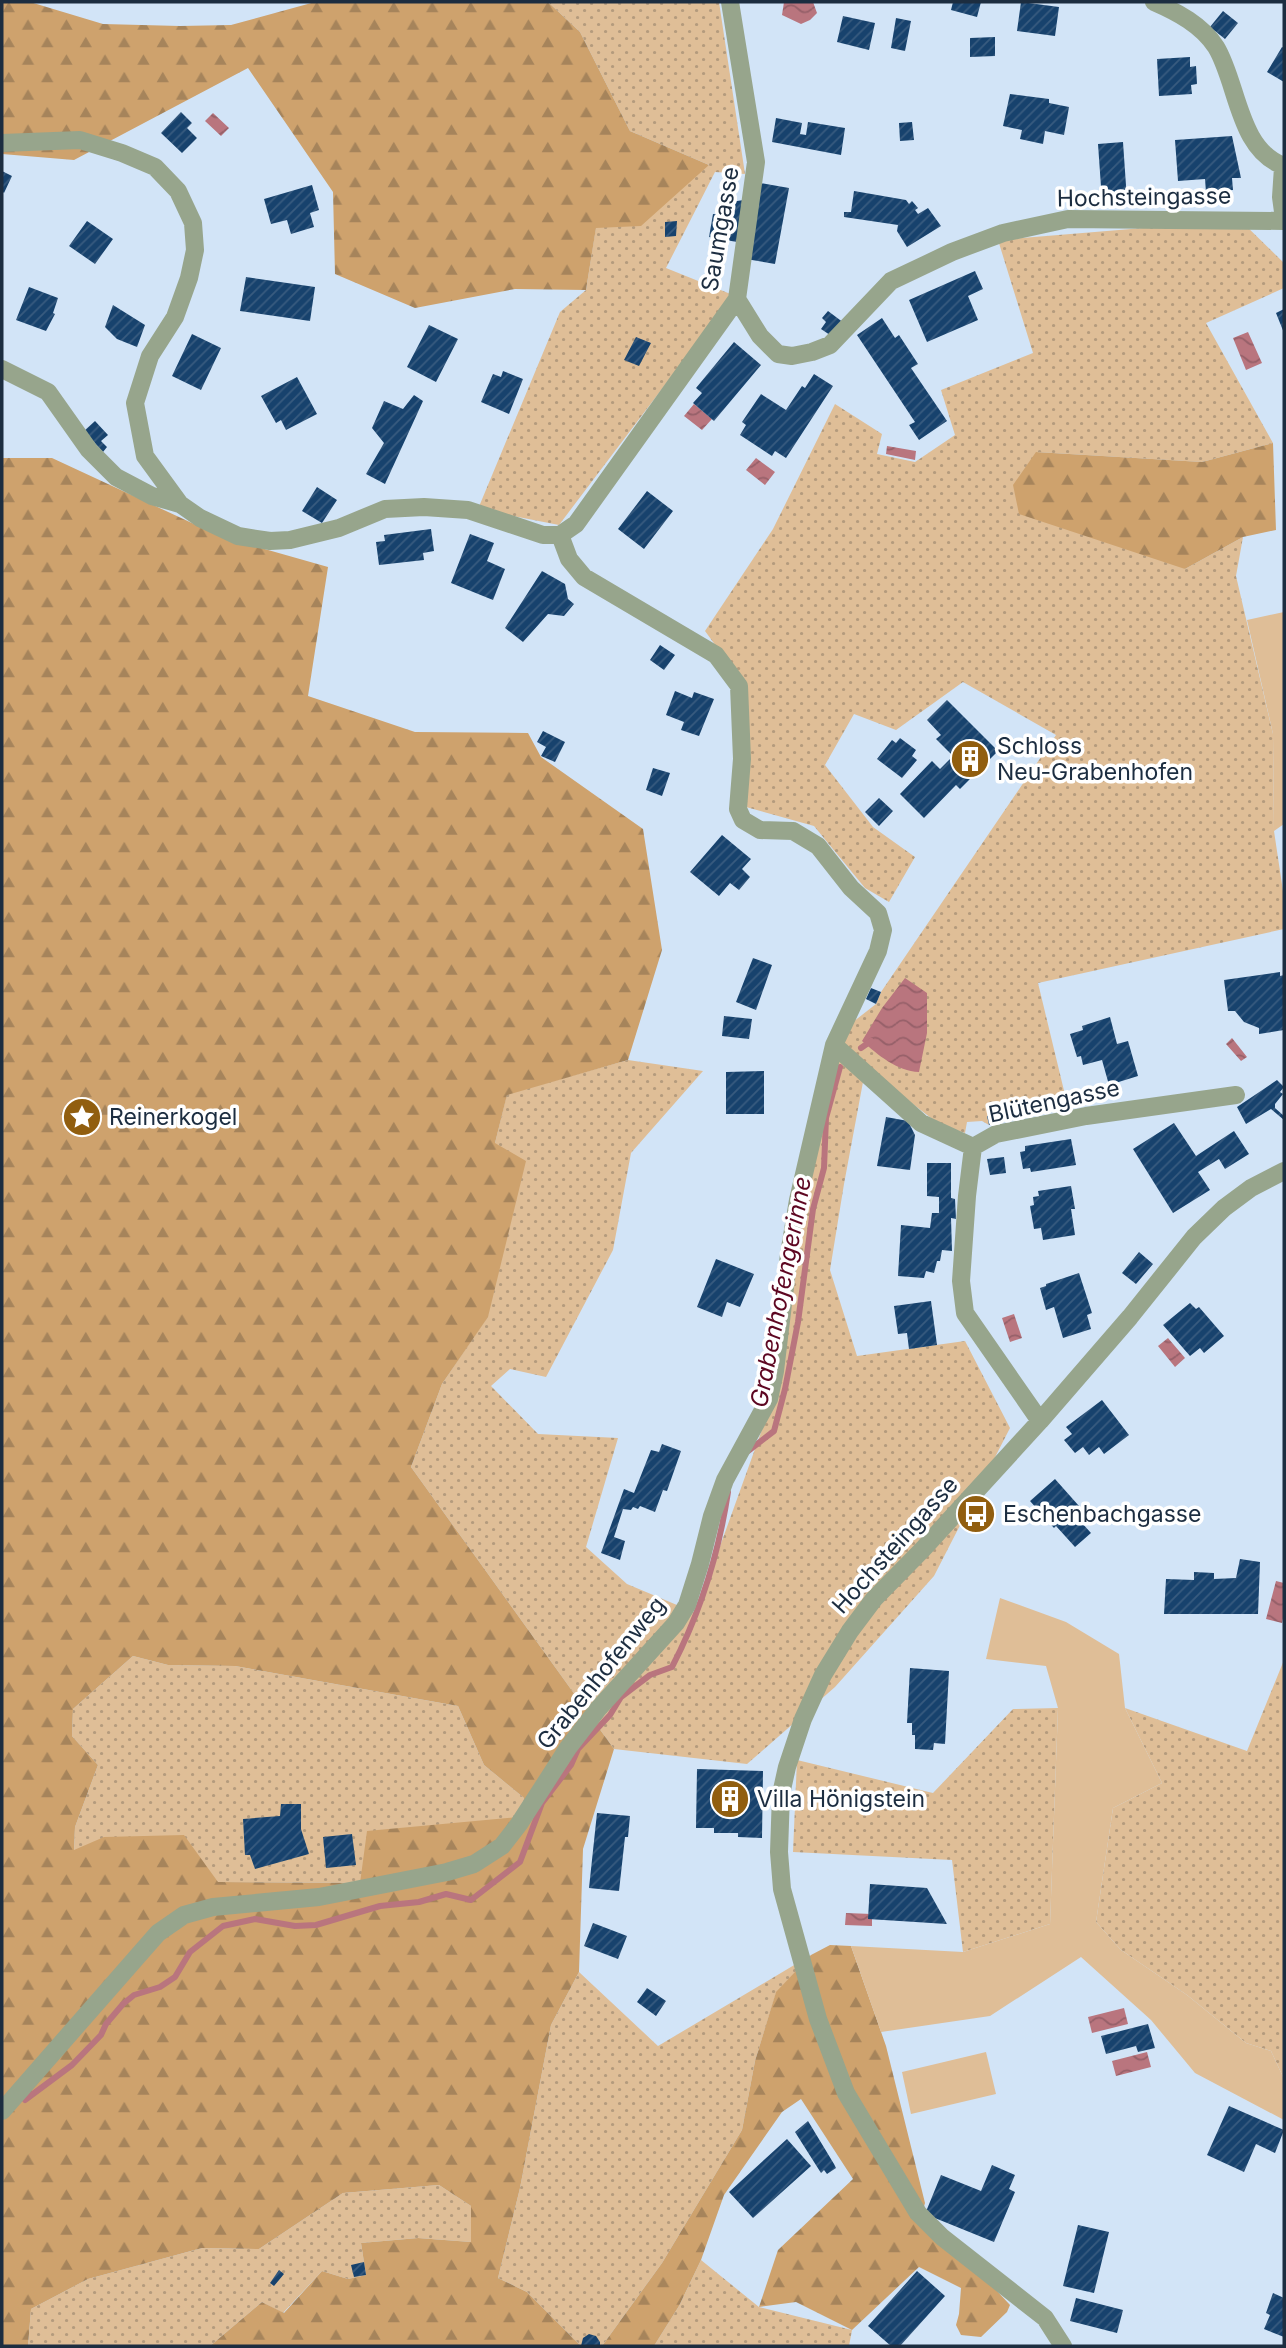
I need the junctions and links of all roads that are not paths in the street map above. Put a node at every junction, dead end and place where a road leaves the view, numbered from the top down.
1 (730, 2) edge
2 (1154, 2) edge
3 (2, 143) edge
4 (1284, 167) edge
5 (1284, 220) edge
6 (737, 299) junction
7 (2, 369) edge
8 (180, 504) junction
9 (560, 535) junction
10 (834, 1045) junction
11 (1236, 1094) dead end
12 (973, 1147) junction
13 (1284, 1171) edge
14 (1040, 1421) junction
15 (2, 2111) edge
16 (1063, 2346) edge

1 - 6 street, Saumgasse
2 - 4 street
3 - 8 street
4 - 5 street, Hochsteingasse
5 - 6 street, Hochsteingasse
6 - 9 street, Saumgasse
7 - 8 street
8 - 9 street
9 - 10 street, Grabenhofenweg
10 - 12 street, Blütengasse
10 - 15 street, Grabenhofenweg
11 - 12 street, Blütengasse
12 - 14 street
13 - 14 street, Hochsteingasse
14 - 16 street, Hochsteingasse

